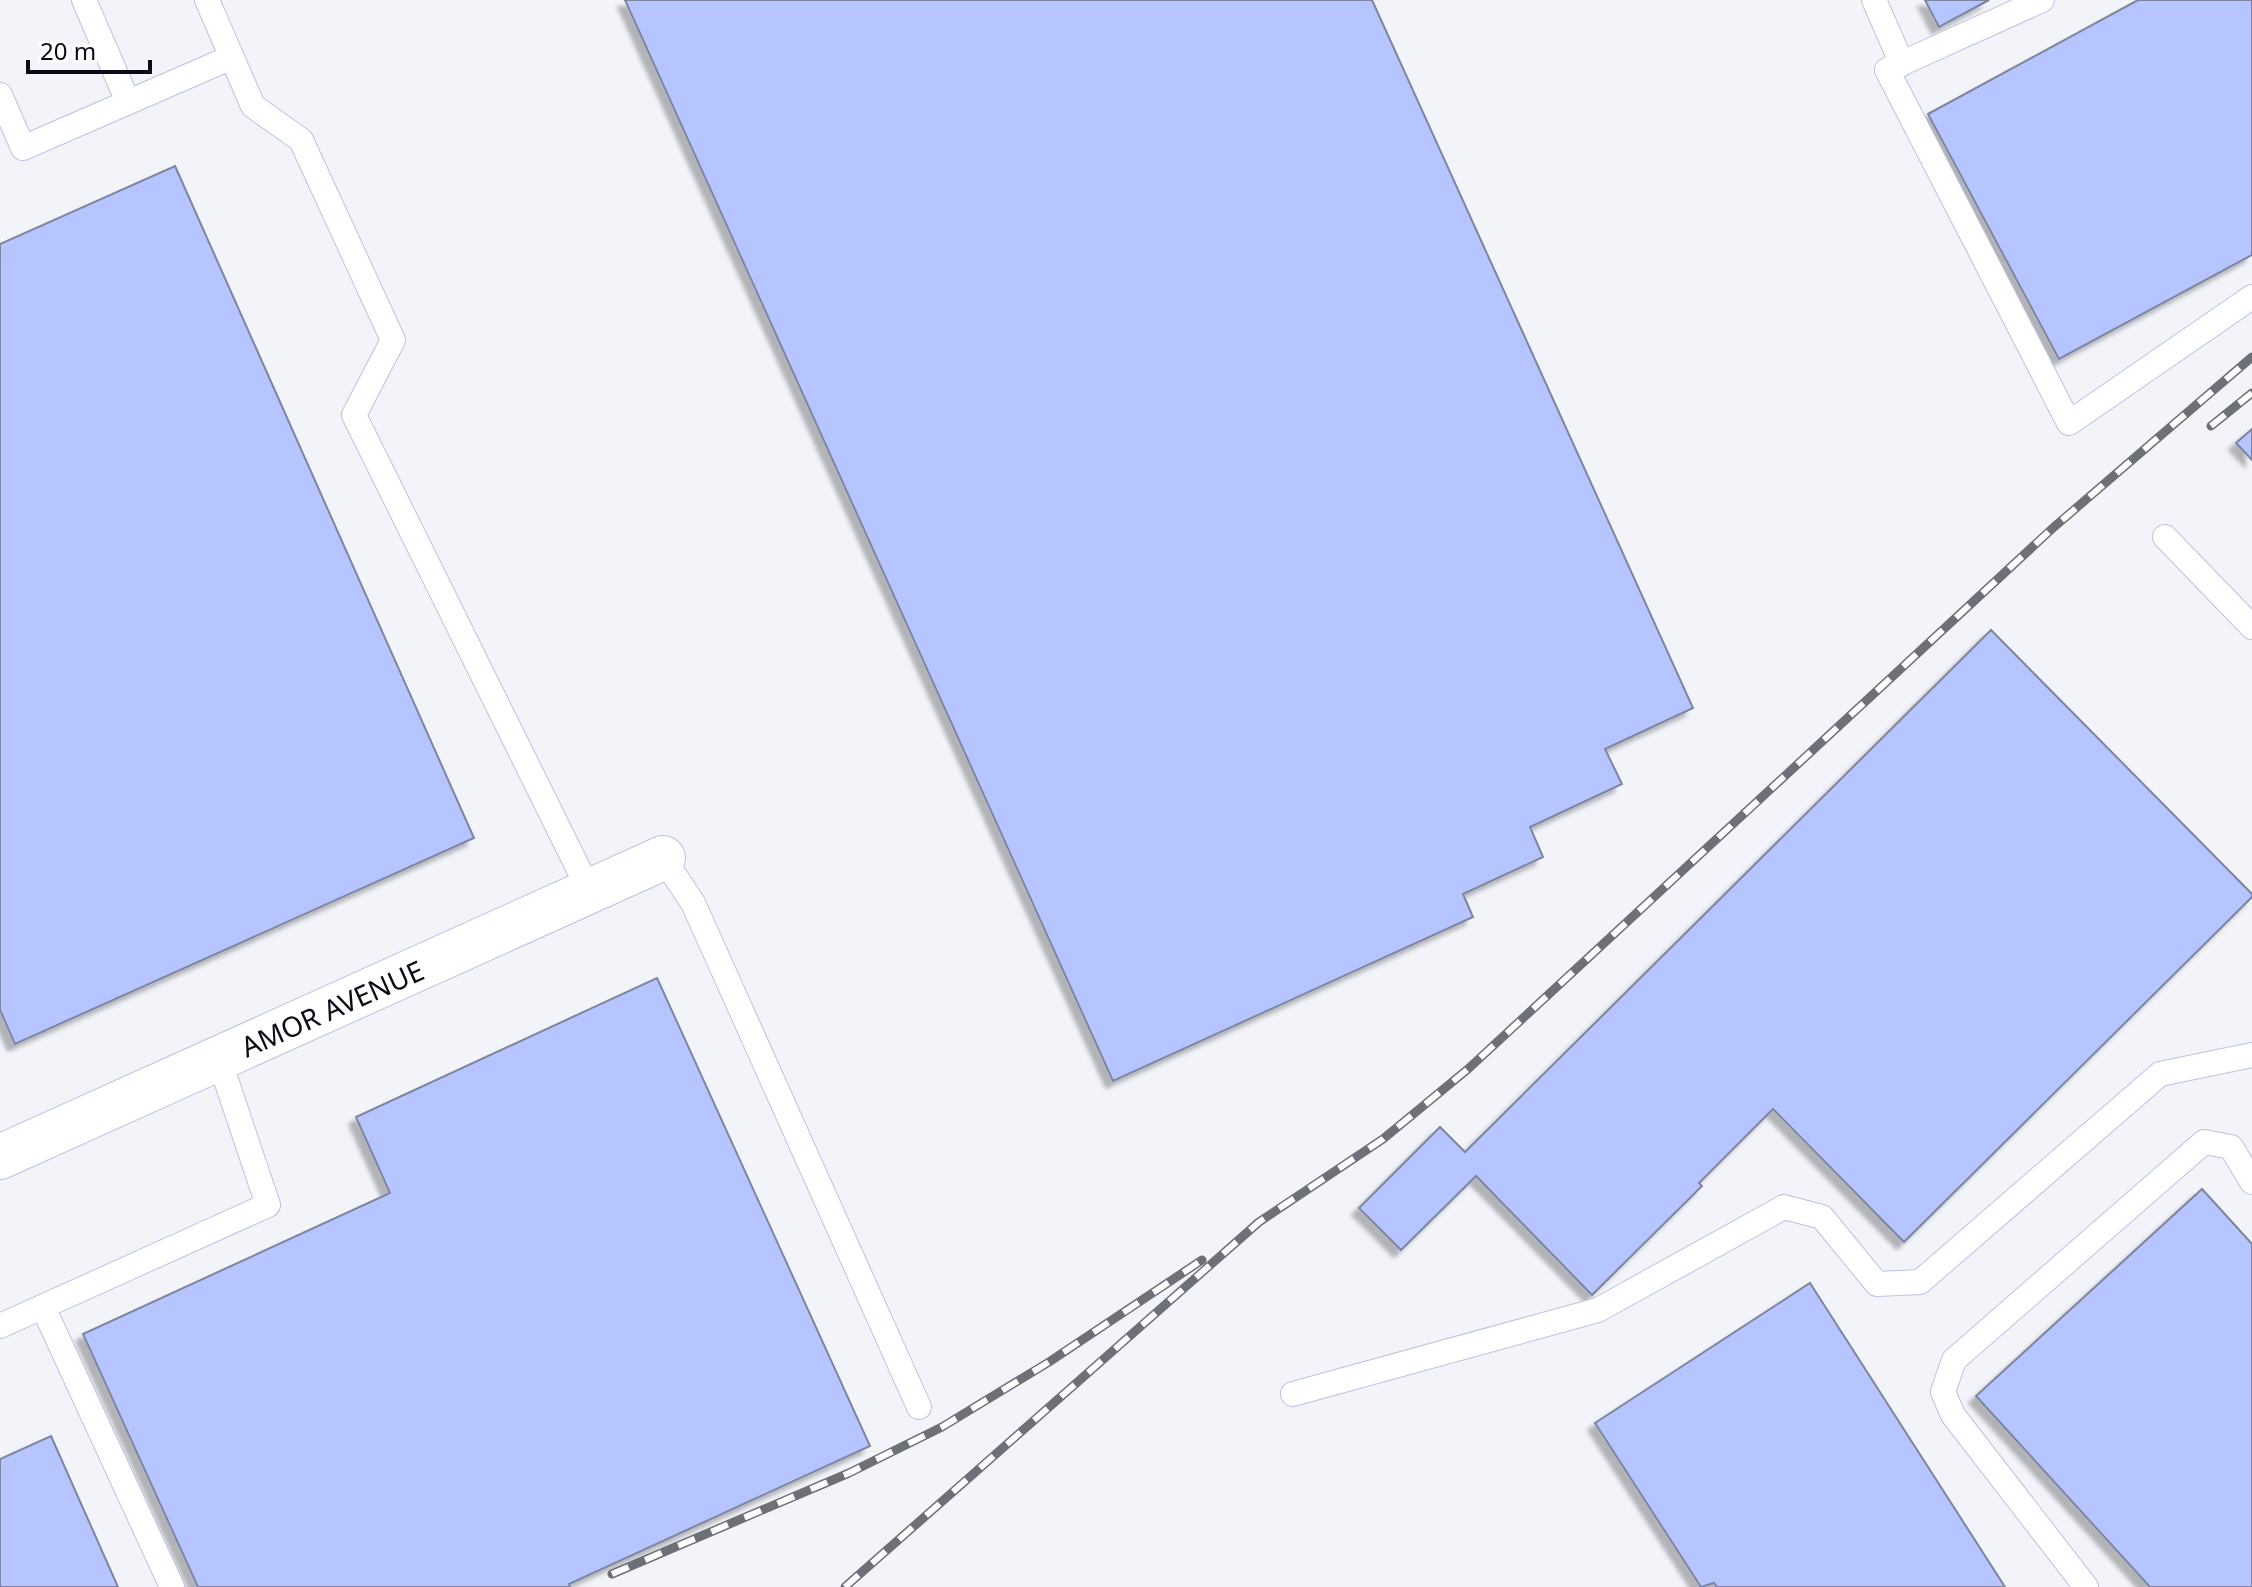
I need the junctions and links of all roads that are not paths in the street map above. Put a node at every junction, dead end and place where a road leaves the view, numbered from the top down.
1 (84, 0) edge
2 (207, 0) edge
3 (1874, 0) edge
4 (2042, 0) edge
5 (232, 57) junction
6 (1902, 64) junction
7 (0, 95) edge
8 (128, 102) junction
9 (2252, 297) edge
10 (2165, 537) dead end
11 (2252, 627) edge
12 (663, 858) joint
13 (590, 892) junction
14 (2252, 1055) edge
15 (219, 1059) junction
16 (0, 1157) edge
17 (2252, 1182) edge
18 (43, 1307) junction
19 (0, 1326) edge
20 (1293, 1394) dead end
21 (919, 1407) dead end
22 (172, 1587) edge
23 (2086, 1587) edge

1 - 8 lane
2 - 5 lane
3 - 6 lane
4 - 6 lane
5 - 8 lane
5 - 13 lane
6 - 9 lane
7 - 8 lane
10 - 11 lane
12 - 13 street, AMOR AVENUE
12 - 21 lane
13 - 15 street, AMOR AVENUE
14 - 20 lane
15 - 16 street, AMOR AVENUE
15 - 18 lane
17 - 23 lane
18 - 19 lane
18 - 22 lane

